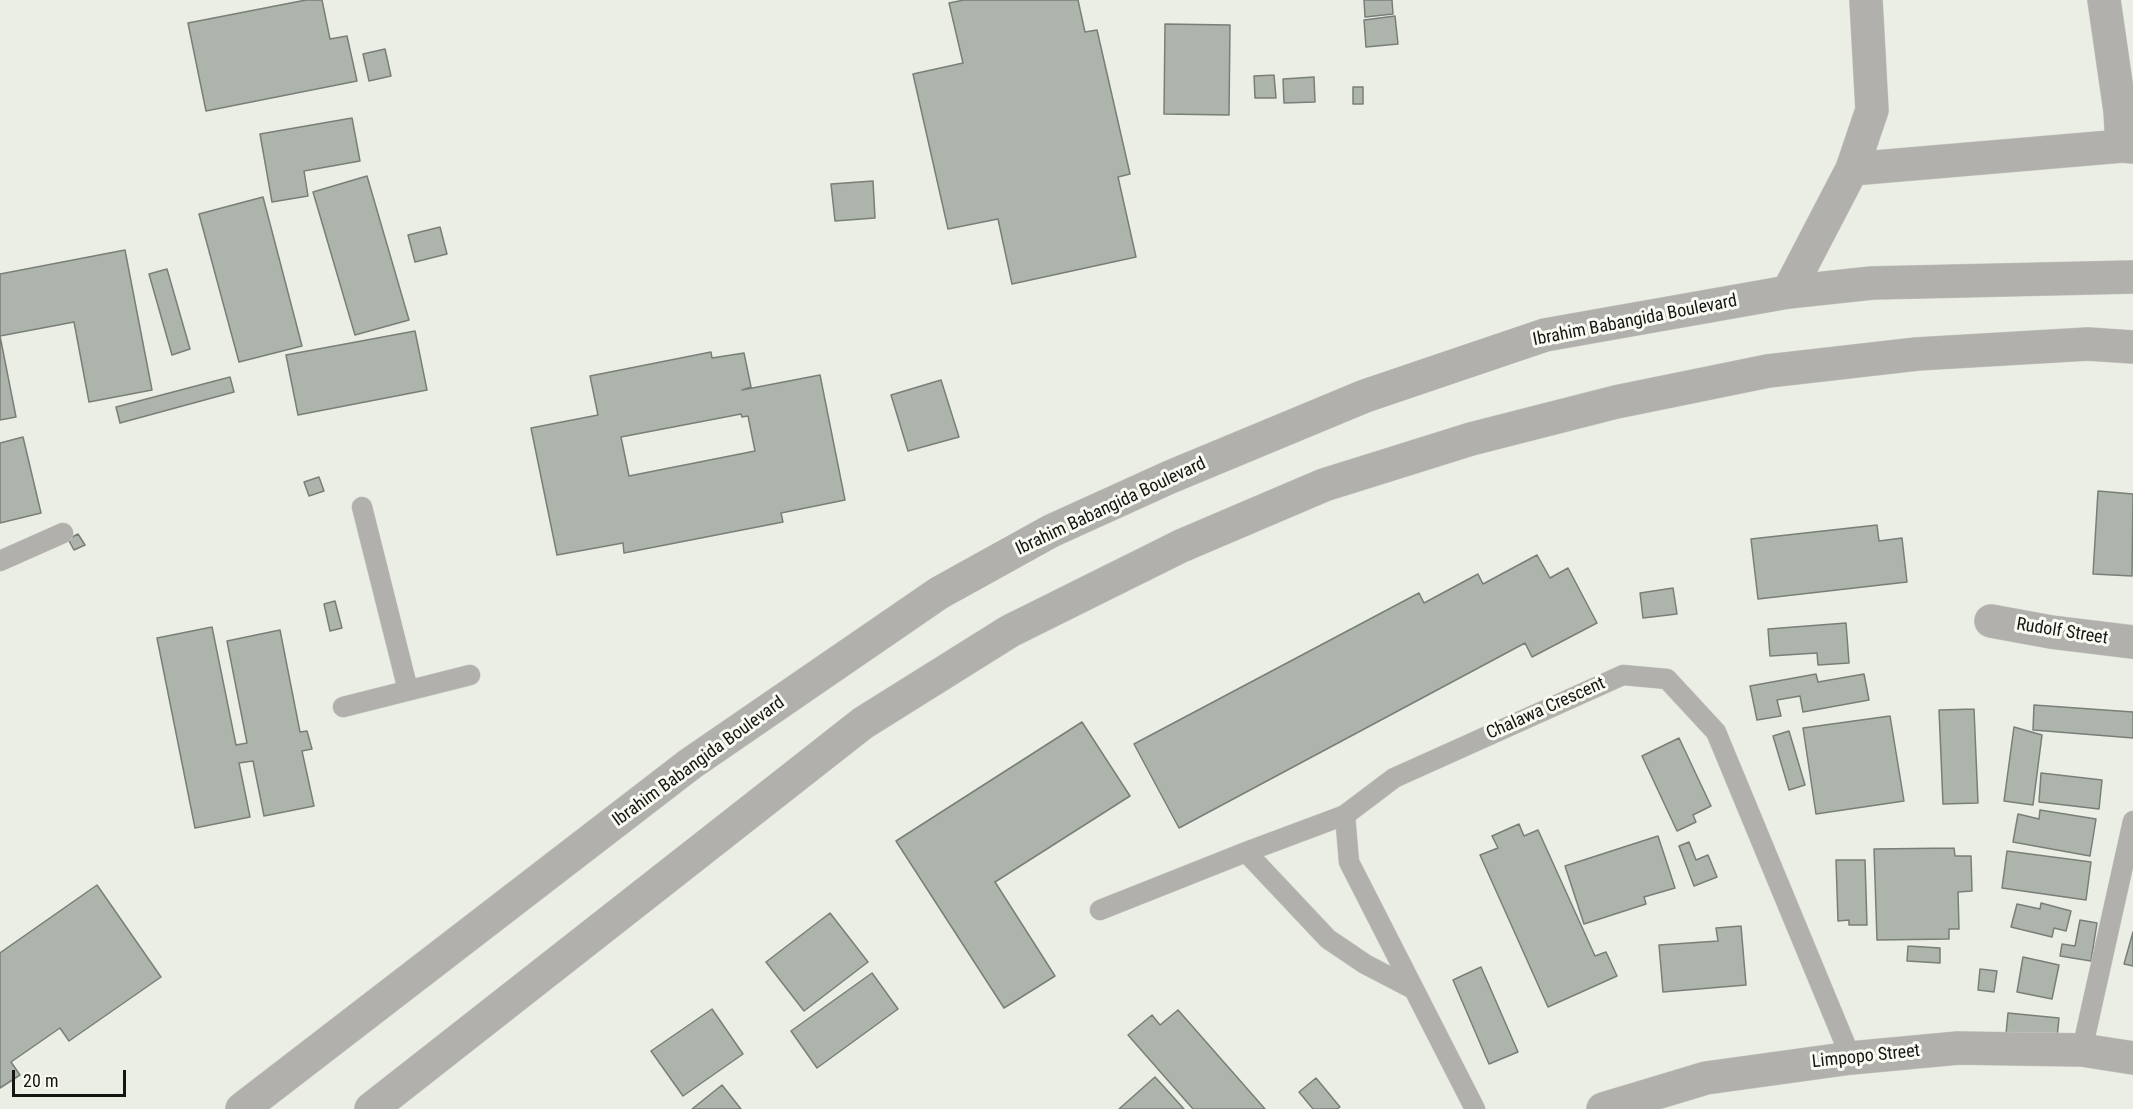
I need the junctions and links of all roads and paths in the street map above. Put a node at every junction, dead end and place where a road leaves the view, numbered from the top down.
1 (1866, 0) edge
2 (2104, 0) edge
3 (2128, 146) edge
4 (1852, 168) junction
5 (2133, 277) edge
6 (1788, 292) junction
7 (2133, 347) edge
8 (362, 507) dead end
9 (63, 533) dead end
10 (0, 561) edge
11 (1991, 621) dead end
12 (2133, 642) edge
13 (470, 675) dead end
14 (408, 690) junction
15 (343, 707) dead end
16 (1345, 815) junction
17 (2133, 822) edge
18 (1246, 852) junction
19 (1100, 910) dead end
20 (1413, 989) junction
21 (2082, 1050) junction
22 (1851, 1058) junction
23 (2133, 1058) edge
24 (242, 1109) edge
25 (371, 1109) edge
26 (1475, 1109) edge
27 (1603, 1109) edge

1 - 4 street
2 - 3 street
3 - 4 street
4 - 6 street
5 - 6 street, Ibrahim Babangida Boulevard
6 - 24 street, Ibrahim Babangida Boulevard
7 - 25 street
8 - 14 lane
9 - 10 lane
11 - 12 street, Rudolf Street
13 - 14 lane
14 - 15 lane
16 - 18 lane, Chalawa Crescent
16 - 20 lane
16 - 22 lane, Chalawa Crescent
17 - 21 lane
18 - 19 lane, Chalawa Crescent
18 - 20 lane
20 - 26 lane
21 - 22 street, Limpopo Street
21 - 23 street, Limpopo Street
22 - 27 street, Limpopo Street

